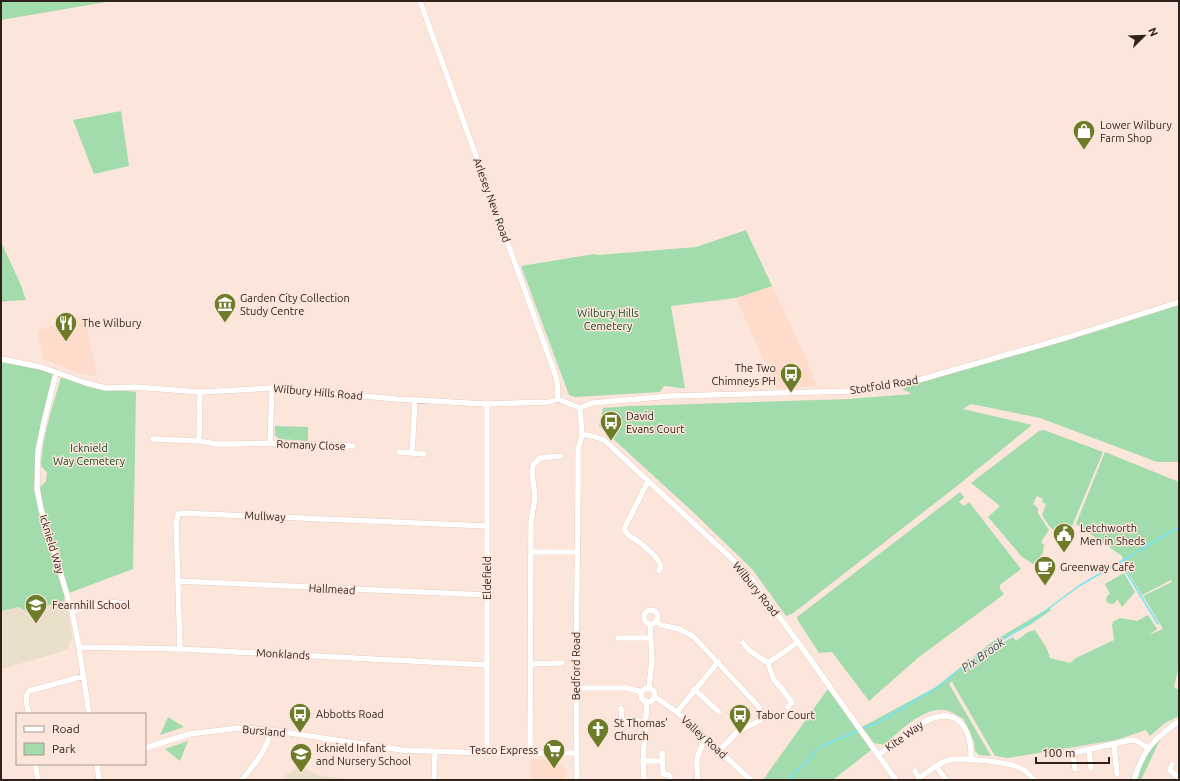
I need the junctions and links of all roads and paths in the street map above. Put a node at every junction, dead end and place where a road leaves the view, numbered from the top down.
1 (420, 1) edge
2 (1179, 302) edge
3 (1, 359) edge
4 (56, 373) junction
5 (272, 388) junction
6 (200, 392) junction
7 (558, 399) junction
8 (415, 400) junction
9 (487, 404) junction
10 (580, 408) junction
11 (582, 435) junction
12 (153, 439) dead end
13 (199, 441) junction
14 (270, 443) junction
15 (353, 446) dead end
16 (399, 452) dead end
17 (412, 453) junction
18 (424, 454) dead end
19 (561, 456) dead end
20 (648, 481) junction
21 (487, 526) junction
22 (531, 552) junction
23 (577, 552) junction
24 (659, 571) dead end
25 (178, 581) junction
26 (487, 595) junction
27 (124, 604) dead end
28 (72, 611) junction
29 (657, 621) junction
30 (650, 624) junction
31 (618, 638) dead end
32 (650, 638) junction
33 (798, 642) junction
34 (743, 643) dead end
35 (79, 647) junction
36 (180, 649) junction
37 (718, 662) junction
38 (562, 663) dead end
39 (531, 664) junction
40 (768, 664) junction
41 (487, 665) junction
42 (84, 676) junction
43 (576, 688) junction
44 (649, 688) junction
45 (694, 689) junction
46 (642, 692) junction
47 (655, 697) junction
48 (647, 701) junction
49 (788, 707) dead end
50 (621, 708) dead end
51 (677, 712) junction
52 (719, 712) dead end
53 (29, 713) edge
54 (89, 713) edge
55 (646, 721) junction
56 (1179, 721) edge
57 (270, 730) junction
58 (707, 739) junction
59 (1114, 745) junction
60 (146, 748) edge
61 (1148, 748) junction
62 (1089, 750) junction
63 (719, 751) junction
64 (435, 752) junction
65 (577, 752) junction
66 (487, 753) junction
67 (530, 753) junction
68 (662, 753) dead end
69 (878, 755) junction
70 (643, 760) junction
71 (662, 760) junction
72 (971, 760) junction
73 (1172, 764) dead end
74 (35, 765) edge
75 (98, 765) edge
76 (936, 766) junction
77 (1091, 768) dead end
78 (1075, 769) dead end
79 (915, 771) dead end
80 (1117, 774) dead end
81 (1179, 778) edge
82 (748, 779) edge
83 (893, 779) edge
84 (1032, 779) edge
85 (38, 780) edge
86 (99, 780) edge
87 (242, 780) edge
88 (434, 780) edge
89 (577, 780) edge
90 (644, 780) edge
91 (671, 780) edge
92 (698, 780) edge
93 (946, 780) edge
94 (1134, 780) edge

1 - 7 street, Arlesey New Road
2 - 10 street, Stotfold Road
3 - 4 street
4 - 6 street, Wilbury Hills Road
4 - 28 street, Icknield Way
5 - 6 street, Wilbury Hills Road
5 - 8 street, Wilbury Hills Road
5 - 14 street, Romany Close
6 - 13 street
7 - 9 street, Wilbury Hills Road
7 - 10 street
8 - 9 street, Wilbury Hills Road
8 - 17 street
9 - 21 street, Eldefield
10 - 11 street, Bedford Road
11 - 20 street, Wilbury Road
11 - 23 street, Bedford Road
12 - 13 street, Romany Close
13 - 14 street, Romany Close
14 - 15 street, Romany Close
16 - 17 street
17 - 18 street
19 - 22 street
20 - 24 street
20 - 33 street, Wilbury Road
21 - 25 street, Mullway
21 - 26 street, Eldefield
22 - 23 street
22 - 39 street
23 - 43 street, Bedford Road
25 - 26 street, Hallmead
25 - 36 street, Mullway
26 - 41 street, Eldefield
27 - 28 street
28 - 35 street, Icknield Way
29 - 30 street
29 - 30 street
29 - 37 street
30 - 32 street
31 - 32 street
32 - 44 street
33 - 40 street
33 - 69 street, Wilbury Road
34 - 40 street
35 - 36 street, Monklands
35 - 42 street, Icknield Way
36 - 41 street, Monklands
37 - 45 street
37 - 63 street
38 - 39 street, Bedford Road
39 - 67 street
40 - 49 street
41 - 66 street, Eldefield
42 - 53 street
42 - 54 street, Icknield Way
43 - 46 street
43 - 65 street, Bedford Road
44 - 46 street
44 - 47 street
45 - 51 street
45 - 52 street
46 - 48 street
47 - 48 street
47 - 51 street, Valley Road
48 - 55 street
50 - 55 street
51 - 58 street, Valley Road
55 - 70 street
56 - 61 street
57 - 60 street, Bursland
57 - 64 street, Bursland
57 - 87 street
58 - 63 street, Valley Road
58 - 92 street
59 - 61 street
59 - 62 street
59 - 80 street
61 - 94 street
62 - 77 street
62 - 78 street
63 - 82 street, Valley Road
64 - 66 street, Bursland
64 - 88 street
65 - 67 street, Bursland
65 - 89 street, Bedford Road
66 - 67 street, Bursland
68 - 71 street
69 - 72 street, Kite Way
69 - 83 street, Wilbury Road
70 - 71 street
70 - 90 street
71 - 91 street
72 - 76 street
72 - 84 street
73 - 81 street
74 - 85 street
75 - 86 street
76 - 79 street
76 - 93 street

